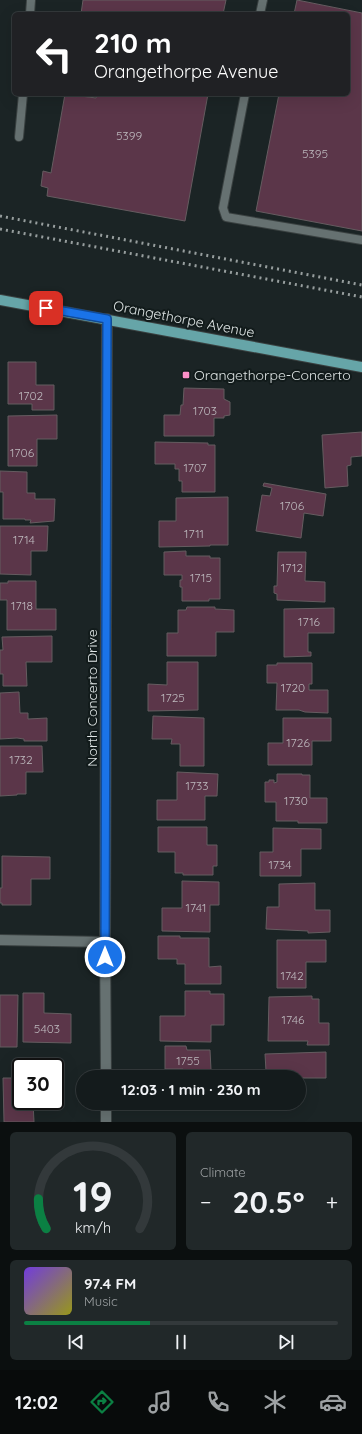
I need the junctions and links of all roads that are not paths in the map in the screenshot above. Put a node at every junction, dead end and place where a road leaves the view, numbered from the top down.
1 (31, 0) edge
2 (263, 0) edge
3 (30, 12) edge
4 (260, 12) edge
5 (23, 96) edge
6 (245, 96) edge
7 (19, 137) dead end
8 (362, 240) edge
9 (0, 300) edge
10 (107, 319) junction
11 (362, 367) edge
12 (0, 940) edge
13 (105, 942) junction
14 (106, 1070) edge
15 (106, 1110) edge
16 (106, 1122) edge

1 - 3 lane
2 - 4 lane
5 - 7 lane
6 - 8 lane
9 - 10 main road, Orangethorpe Avenue
10 - 11 main road, Orangethorpe Avenue
10 - 13 street, North Concerto Drive
12 - 13 street
13 - 14 street, North Concerto Drive
15 - 16 street

